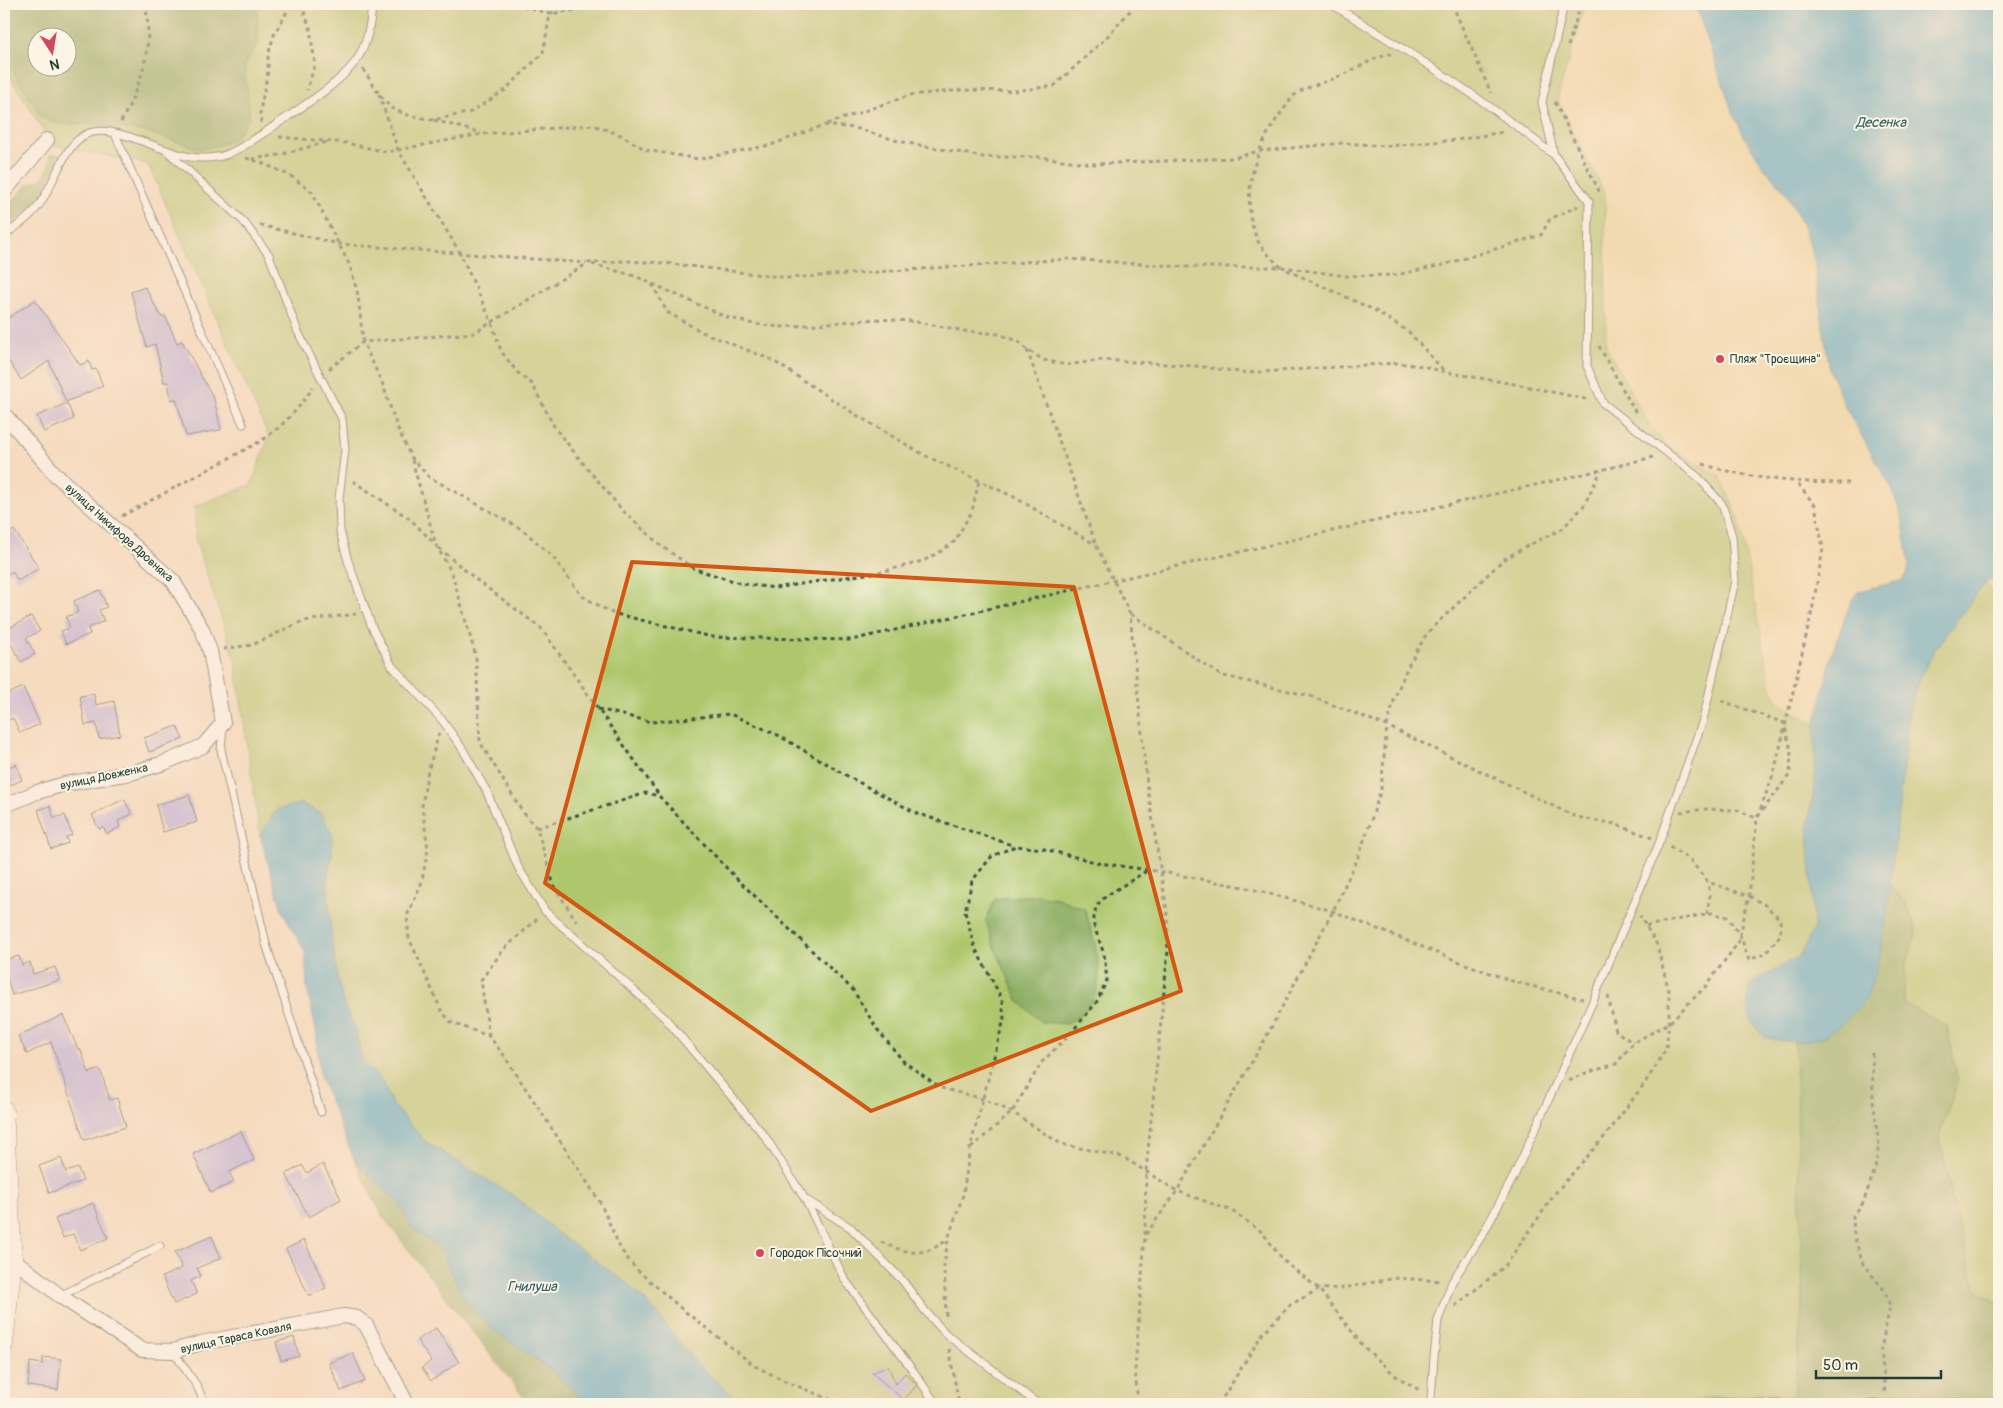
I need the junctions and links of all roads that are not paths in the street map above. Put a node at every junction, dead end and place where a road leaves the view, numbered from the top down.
1 (372, 4) edge
2 (1331, 4) edge
3 (1564, 4) edge
4 (115, 134) junction
5 (47, 140) dead end
6 (167, 151) junction
7 (1554, 155) junction
8 (4, 192) edge
9 (4, 236) edge
10 (4, 414) edge
11 (243, 424) dead end
12 (223, 724) junction
13 (4, 806) edge
14 (4, 1110) edge
15 (321, 1112) dead end
16 (805, 1199) junction
17 (160, 1246) dead end
18 (13, 1259) junction
19 (60, 1296) junction
20 (4, 1344) edge
21 (173, 1351) junction
22 (1432, 1401) edge
23 (1999, 1402) edge
24 (205, 1404) edge
25 (408, 1404) edge
26 (936, 1404) edge
27 (1038, 1404) edge
28 (1703, 1404) edge
29 (1782, 1404) edge
30 (1870, 1404) edge
31 (1887, 1404) edge

1 - 6 lane
2 - 7 lane
3 - 7 lane
4 - 6 lane
4 - 9 lane
4 - 11 lane
5 - 8 street
6 - 16 lane
7 - 22 lane
10 - 12 street, вулиця Никифора Дровняка
12 - 13 street, вулиця Довженка
12 - 15 lane
14 - 18 street
16 - 26 lane
16 - 27 lane
17 - 19 lane
18 - 19 street, вулиця Тараса Коваля
18 - 20 street
19 - 21 street, вулиця Тараса Коваля
21 - 24 lane
21 - 25 street, вулиця Тараса Коваля
23 - 31 lane
28 - 29 lane
30 - 31 lane

